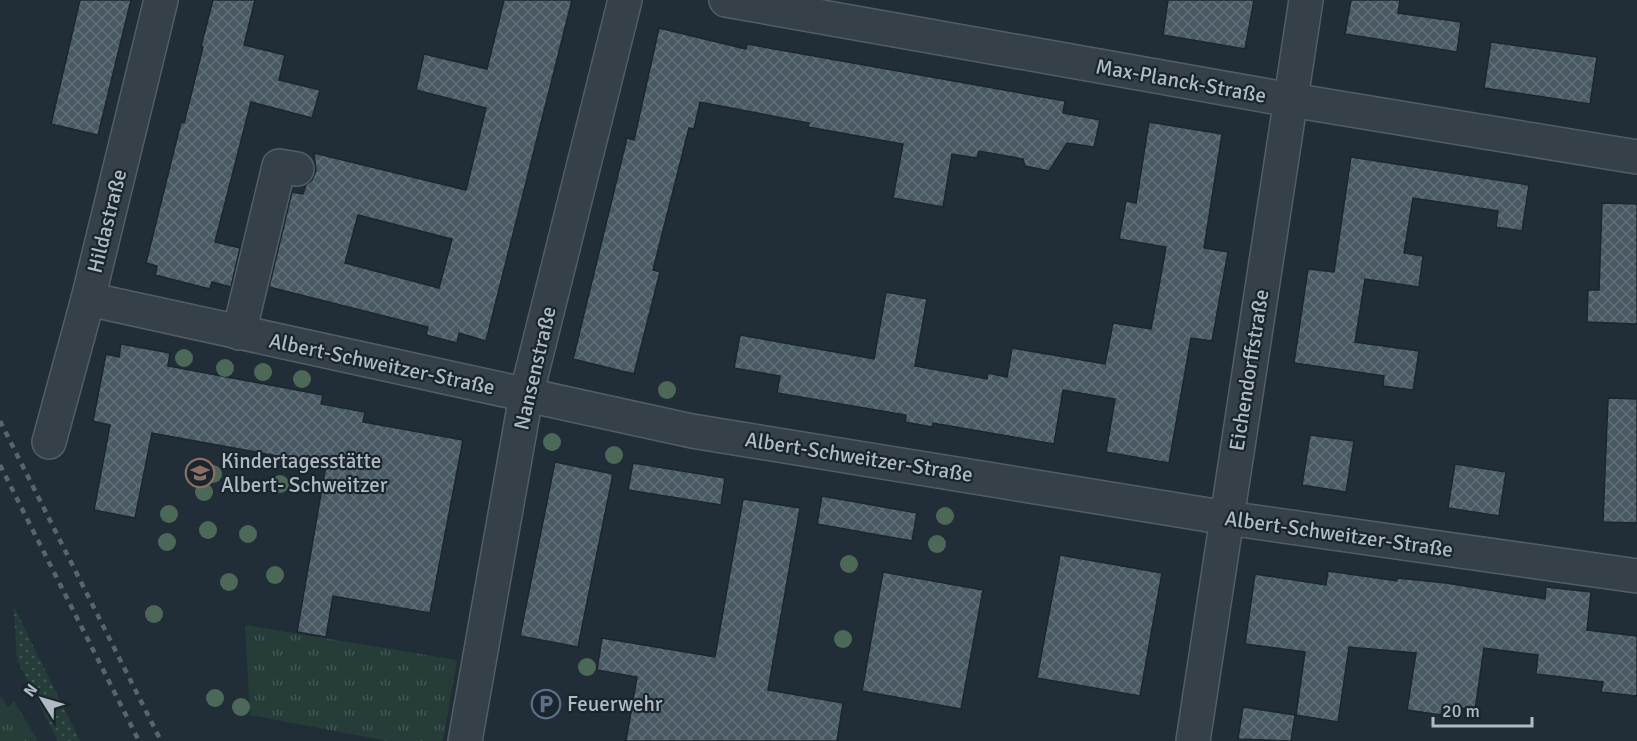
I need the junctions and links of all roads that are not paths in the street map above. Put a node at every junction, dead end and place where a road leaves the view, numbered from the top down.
1 (161, 0) edge
2 (625, 0) edge
3 (726, 0) edge
4 (1306, 0) edge
5 (1291, 100) junction
6 (1637, 157) edge
7 (297, 169) dead end
8 (88, 299) junction
9 (239, 333) junction
10 (526, 396) junction
11 (49, 442) dead end
12 (1227, 519) junction
13 (1637, 576) edge
14 (465, 741) edge
15 (1193, 741) edge

1 - 8 street, Hildastraße
2 - 10 street, Nansenstraße
3 - 5 street, Max-Planck-Straße
4 - 5 street, Eichendorffstraße
5 - 6 street, Max-Planck-Straße
5 - 12 street, Eichendorffstraße
7 - 9 street
8 - 9 street, Albert-Schweitzer-Straße
8 - 11 street, Hildastraße
9 - 10 street, Albert-Schweitzer-Straße
10 - 12 street, Albert-Schweitzer-Straße
10 - 14 street, Nansenstraße
12 - 13 street, Albert-Schweitzer-Straße
12 - 15 street, Eichendorffstraße

